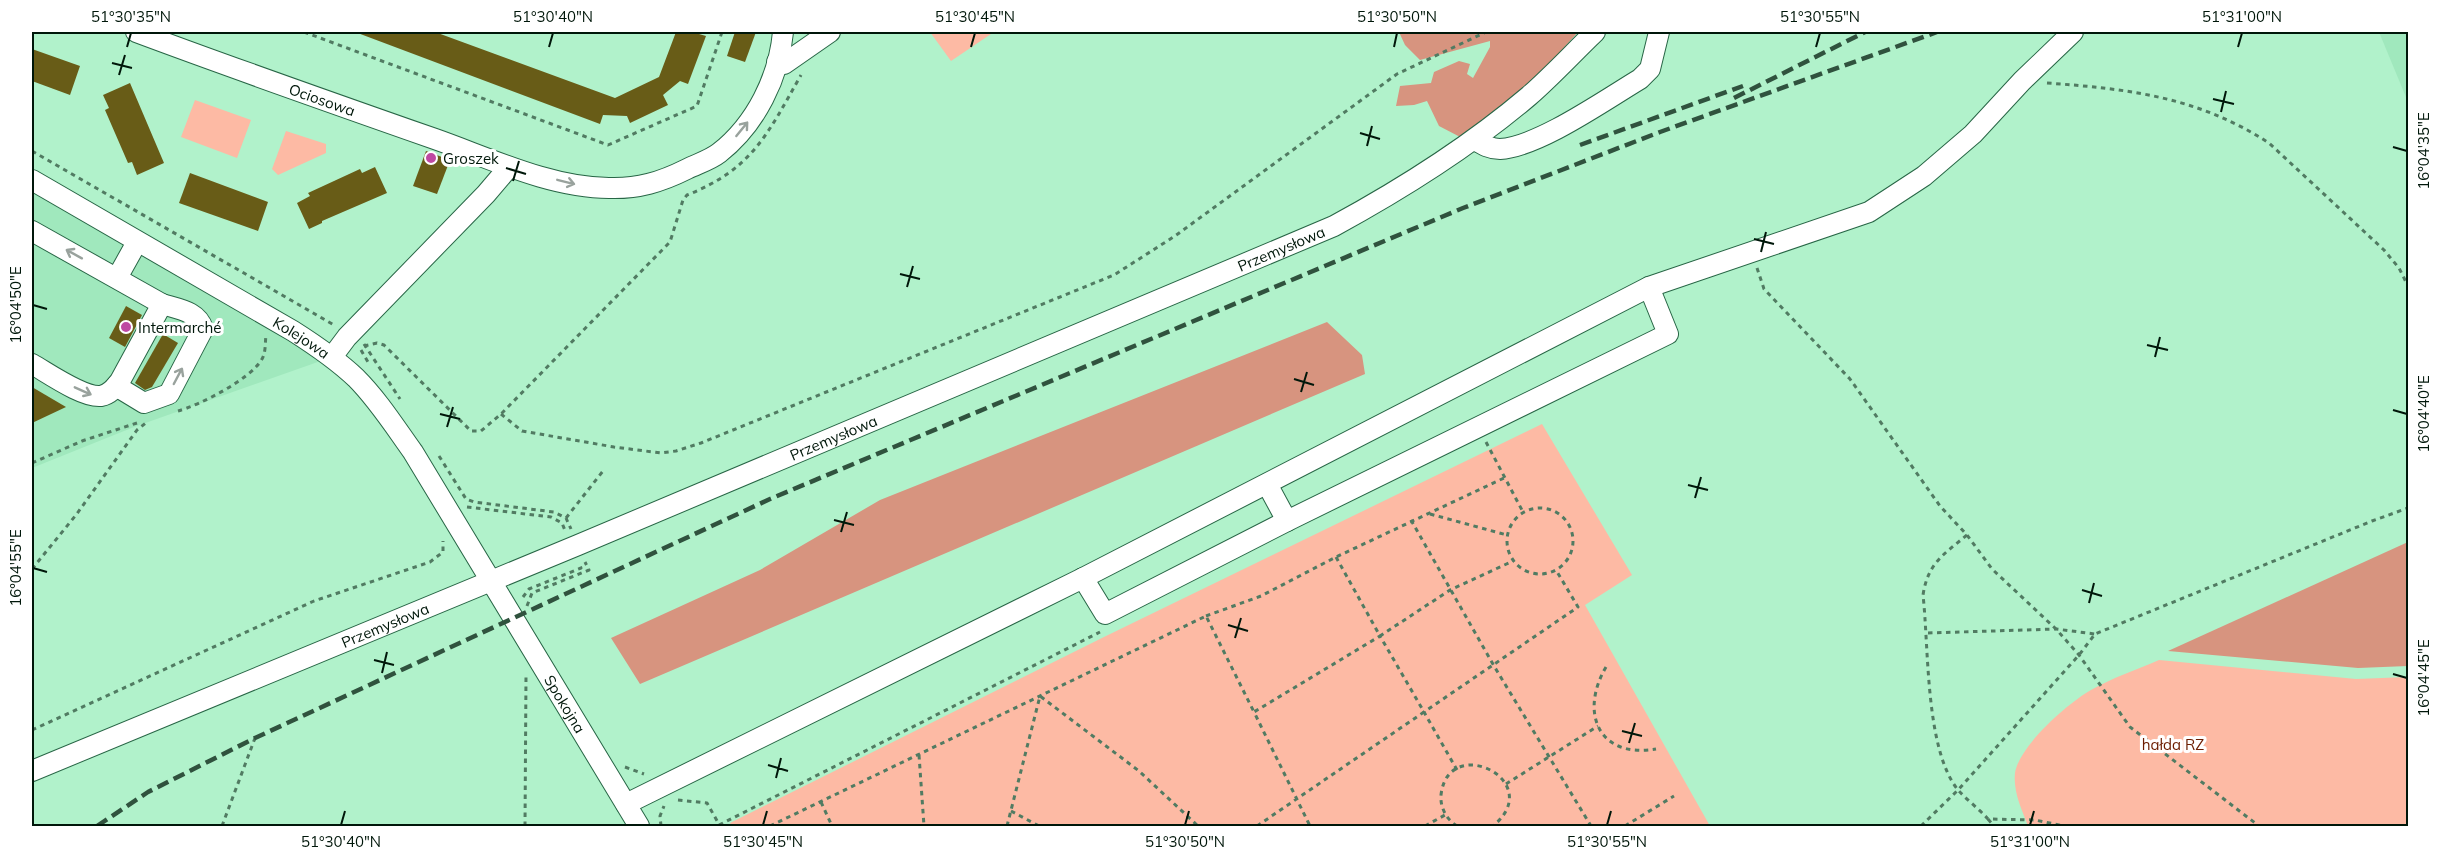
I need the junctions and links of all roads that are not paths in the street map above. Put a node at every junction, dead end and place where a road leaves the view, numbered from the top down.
1 (136, 32) edge
2 (830, 32) edge
3 (1595, 32) edge
4 (1659, 32) edge
5 (2073, 32) edge
6 (786, 33) edge
7 (777, 62) junction
8 (1475, 140) junction
9 (509, 167) junction
10 (32, 180) edge
11 (32, 231) edge
12 (137, 242) junction
13 (117, 278) junction
14 (1649, 287) junction
15 (162, 304) junction
16 (332, 357) junction
17 (32, 364) edge
18 (116, 386) junction
19 (1267, 484) junction
20 (1287, 522) junction
21 (1083, 578) junction
22 (491, 581) junction
23 (32, 771) edge
24 (626, 804) junction
25 (647, 820) edge

1 - 9 street, Ociosowa
2 - 7 street
3 - 8 street, Przemysłowa
4 - 8 street
5 - 14 street
6 - 7 street, Ociosowa
9 -> 7 street, Ociosowa
8 - 22 street, Przemysłowa
9 - 16 street
10 - 12 street, Kolejowa
13 -> 11 street
12 - 13 street
12 - 16 street, Kolejowa
13 - 15 street
14 - 19 street
14 - 20 street
15 - 18 street
18 -> 15 street
16 - 22 street, Kolejowa
17 -> 18 street
19 - 20 street
19 - 21 street
20 - 21 street
21 - 24 street
22 - 23 street, Przemysłowa
22 - 24 street, Spokojna
24 - 25 street, Spokojna

